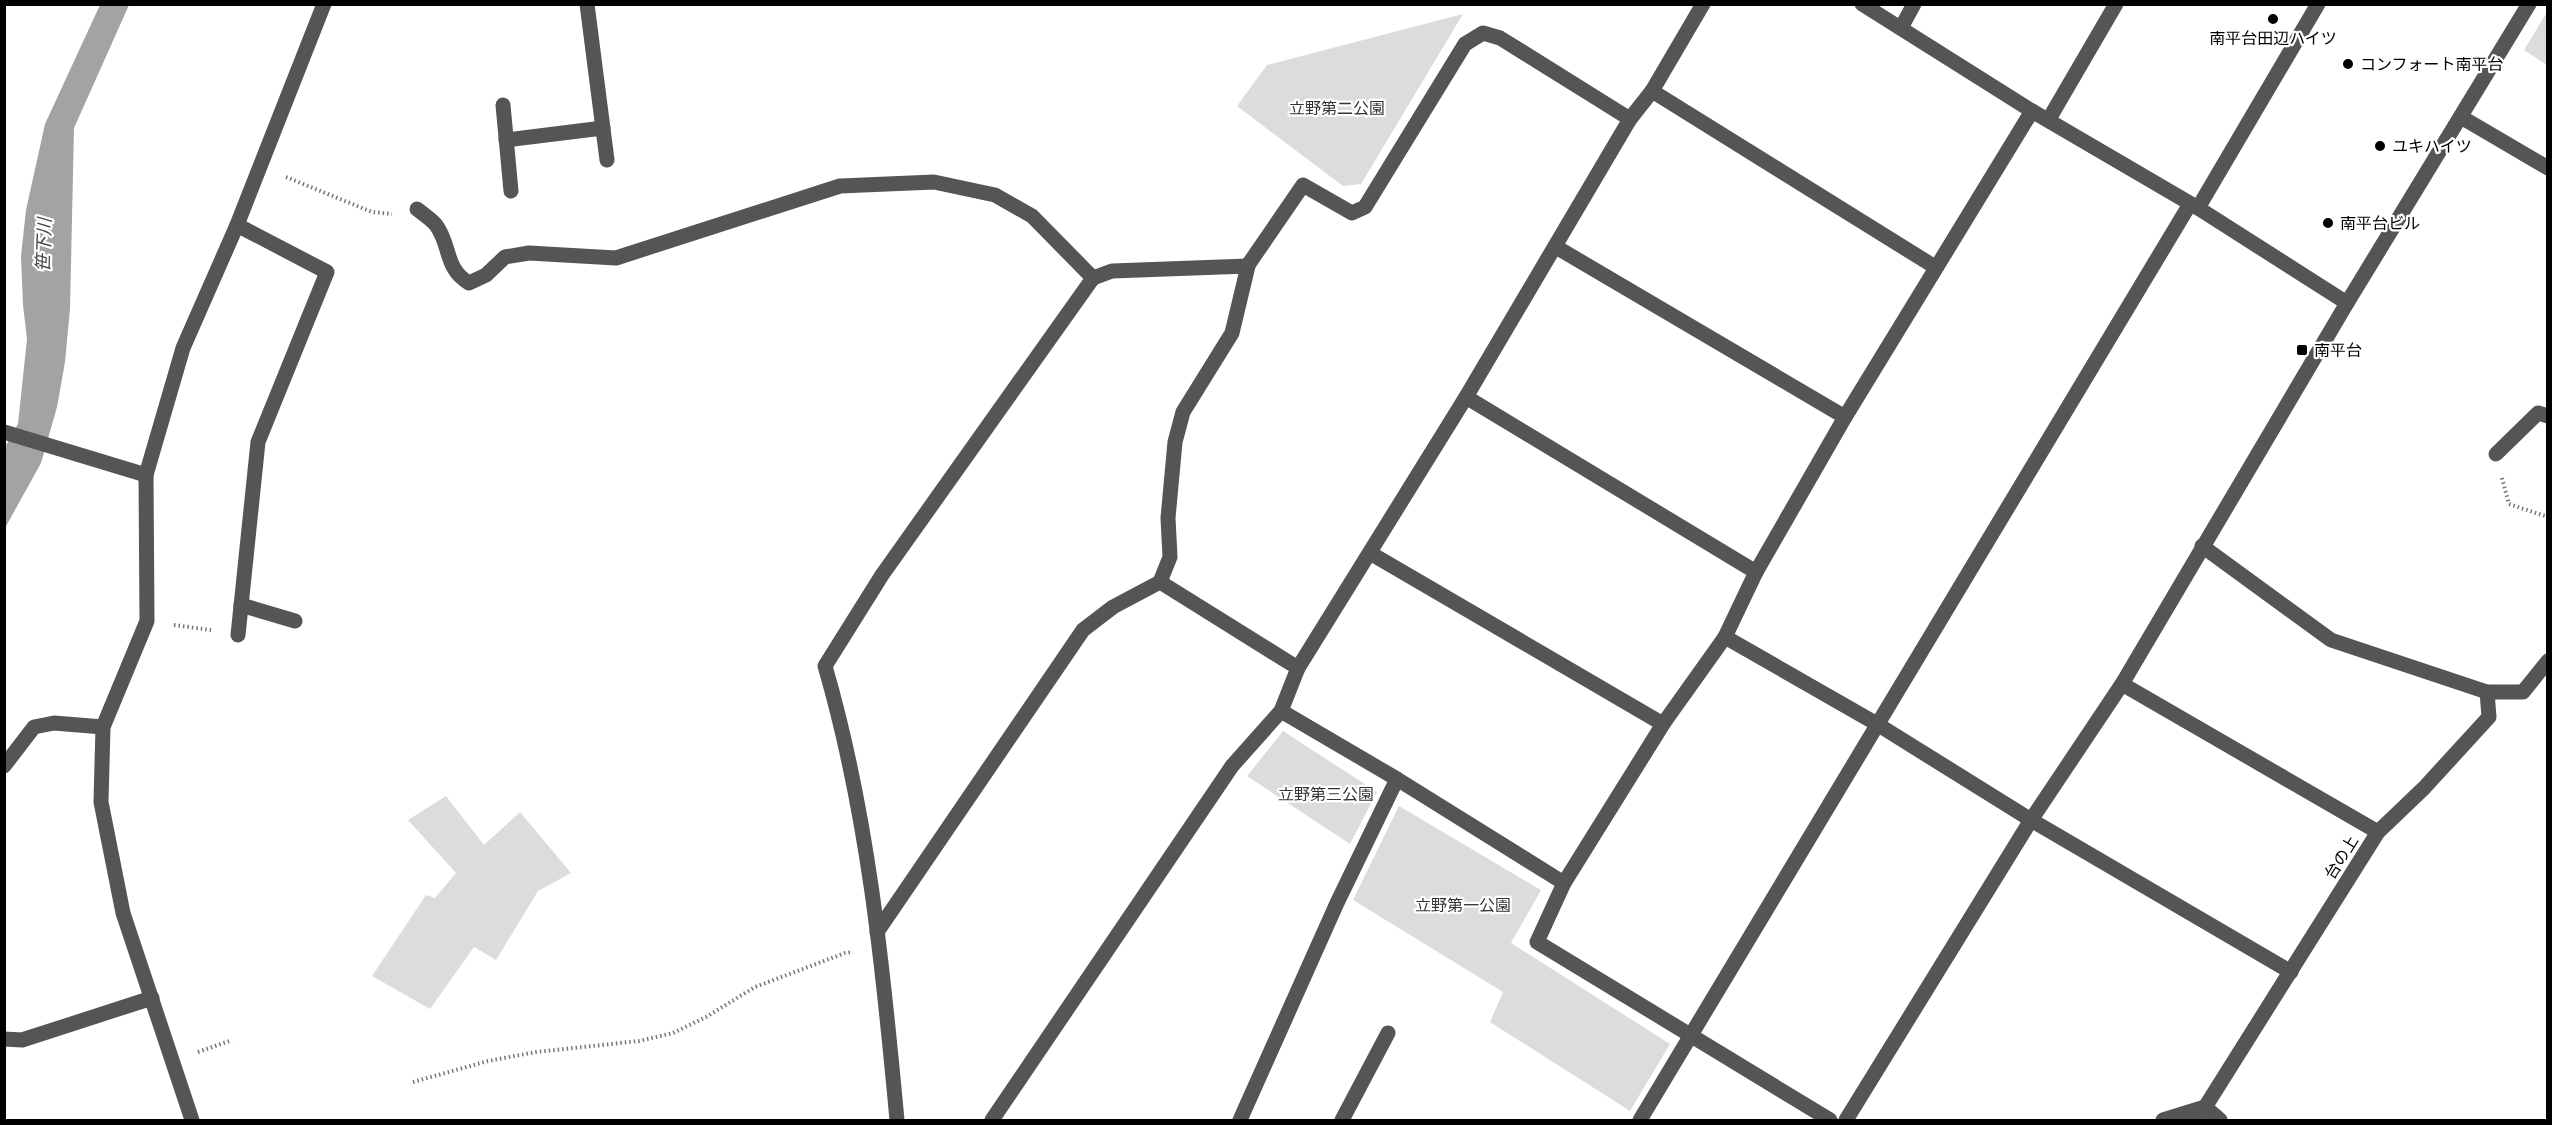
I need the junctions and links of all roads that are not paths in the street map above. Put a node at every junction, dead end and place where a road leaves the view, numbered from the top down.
1 (324, 4) edge
2 (587, 4) edge
3 (1703, 4) edge
4 (1862, 4) edge
5 (1914, 4) edge
6 (2116, 4) edge
7 (2318, 4) edge
8 (2529, 4) edge
9 (1901, 28) junction
10 (1652, 91) junction
11 (503, 105) dead end
12 (2032, 111) junction
13 (2462, 117) junction
14 (1630, 119) junction
15 (2049, 119) junction
16 (603, 128) junction
17 (506, 140) junction
18 (607, 160) dead end
19 (2547, 168) edge
20 (511, 191) dead end
21 (2194, 206) junction
22 (417, 209) road end
23 (237, 225) junction
24 (1556, 247) junction
25 (1248, 266) junction
26 (1935, 267) junction
27 (1093, 278) junction
28 (2347, 303) junction
29 (1466, 398) junction
30 (2547, 416) edge
31 (1845, 417) junction
32 (4, 432) edge
33 (2496, 454) road end
34 (146, 474) junction
35 (2202, 546) junction
36 (1370, 553) junction
37 (1756, 572) junction
38 (1160, 582) junction
39 (241, 605) junction
40 (295, 621) dead end
41 (238, 635) road end
42 (1725, 637) junction
43 (2547, 661) edge
44 (1298, 669) junction
45 (2122, 684) junction
46 (2487, 692) junction
47 (1281, 711) junction
48 (1663, 724) junction
49 (1877, 724) junction
50 (103, 727) junction
51 (4, 766) edge
52 (1397, 780) junction
53 (2031, 820) junction
54 (2378, 832) junction
55 (1564, 883) junction
56 (877, 932) junction
57 (2291, 972) junction
58 (152, 998) junction
59 (1388, 1033) dead end
60 (1692, 1037) junction
61 (4, 1039) edge
62 (2205, 1107) junction
63 (192, 1120) edge
64 (897, 1120) edge
65 (992, 1120) edge
66 (1240, 1120) edge
67 (1342, 1120) edge
68 (1640, 1120) edge
69 (1830, 1120) edge
70 (1846, 1120) edge
71 (2163, 1120) edge
72 (2197, 1120) edge
73 (2220, 1120) edge

1 - 23 street
2 - 16 street
3 - 10 street
4 - 9 street
5 - 9 street
6 - 15 street
7 - 21 street
8 - 13 street
9 - 12 street
10 - 14 street
10 - 26 street
11 - 17 street
12 - 15 street
12 - 26 street
13 - 19 street
13 - 28 street
14 - 24 street
14 - 25 street
15 - 21 street
16 - 17 street
16 - 18 street
17 - 20 street
21 - 28 street
21 - 49 street
22 - 27 street
23 - 34 street
23 - 39 street
24 - 29 street
24 - 31 street
25 - 27 street
25 - 38 street
26 - 31 street
27 - 56 street
28 - 35 street
29 - 36 street
29 - 37 street
30 - 33 street
31 - 37 street
32 - 34 street
34 - 50 street
35 - 45 street
35 - 46 street
36 - 44 street
36 - 48 street
37 - 42 street
38 - 44 street
38 - 56 street
39 - 40 street
39 - 41 street
42 - 48 street
42 - 49 street
43 - 46 street
44 - 47 street
45 - 53 street
45 - 54 street
46 - 54 street, 台の上
47 - 52 street
47 - 65 street
48 - 55 street
49 - 53 street
49 - 60 street
50 - 51 street
50 - 58 street
52 - 55 street
52 - 66 street
53 - 57 street
53 - 70 street
54 - 57 street, 台の上
55 - 60 street
56 - 64 street
57 - 62 street, 台の上
58 - 61 street
58 - 63 street
59 - 67 street
60 - 68 street
60 - 69 street
62 - 71 street
62 - 72 street, 台の上
62 - 73 street

